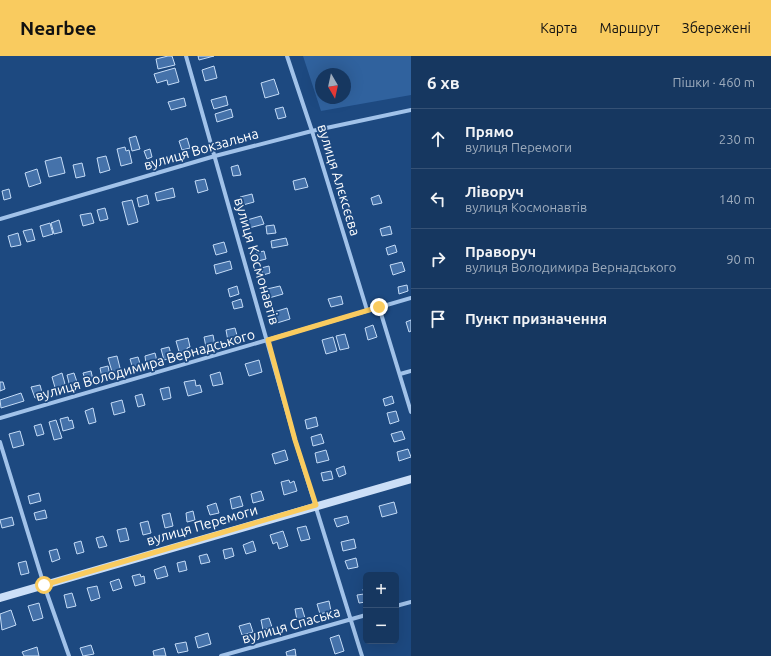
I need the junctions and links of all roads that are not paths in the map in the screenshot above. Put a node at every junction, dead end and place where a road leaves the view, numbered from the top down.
1 (186, 56) edge
2 (287, 56) edge
3 (411, 110) edge
4 (312, 131) junction
5 (215, 156) junction
6 (0, 219) edge
7 (411, 298) edge
8 (379, 307) junction
9 (367, 310) junction
10 (268, 340) junction
11 (411, 371) edge
12 (400, 374) junction
13 (411, 412) edge
14 (0, 418) edge
15 (0, 442) edge
16 (411, 479) edge
17 (316, 505) junction
18 (44, 585) junction
19 (0, 598) edge
20 (411, 602) edge
21 (399, 605) edge
22 (363, 616) edge
23 (351, 620) junction
24 (70, 656) edge
25 (221, 656) edge
26 (362, 656) edge

1 - 5 street, вулиця Космонавтів
2 - 4 street, вулиця Алєксєєва
3 - 4 street, вулиця Вокзальна
4 - 5 street, вулиця Вокзальна
4 - 9 street, вулиця Алєксєєва
5 - 6 street, вулиця Вокзальна
5 - 10 street, вулиця Космонавтів
7 - 8 street, вулиця Володимира Вернадського
8 - 9 street, вулиця Володимира Вернадського
8 - 12 street
9 - 10 street, вулиця Володимира Вернадського
10 - 14 street, вулиця Володимира Вернадського
10 - 17 street, вулиця Космонавтів
11 - 12 street
12 - 13 street
15 - 18 street
16 - 17 main road, вулиця Перемоги
17 - 18 main road, вулиця Перемоги
17 - 23 street, вулиця Космонавтів
18 - 19 main road, вулиця Перемоги
18 - 24 street
20 - 21 street
22 - 23 street, вулиця Спаська
23 - 25 street, вулиця Спаська
23 - 26 street, вулиця Космонавтів

